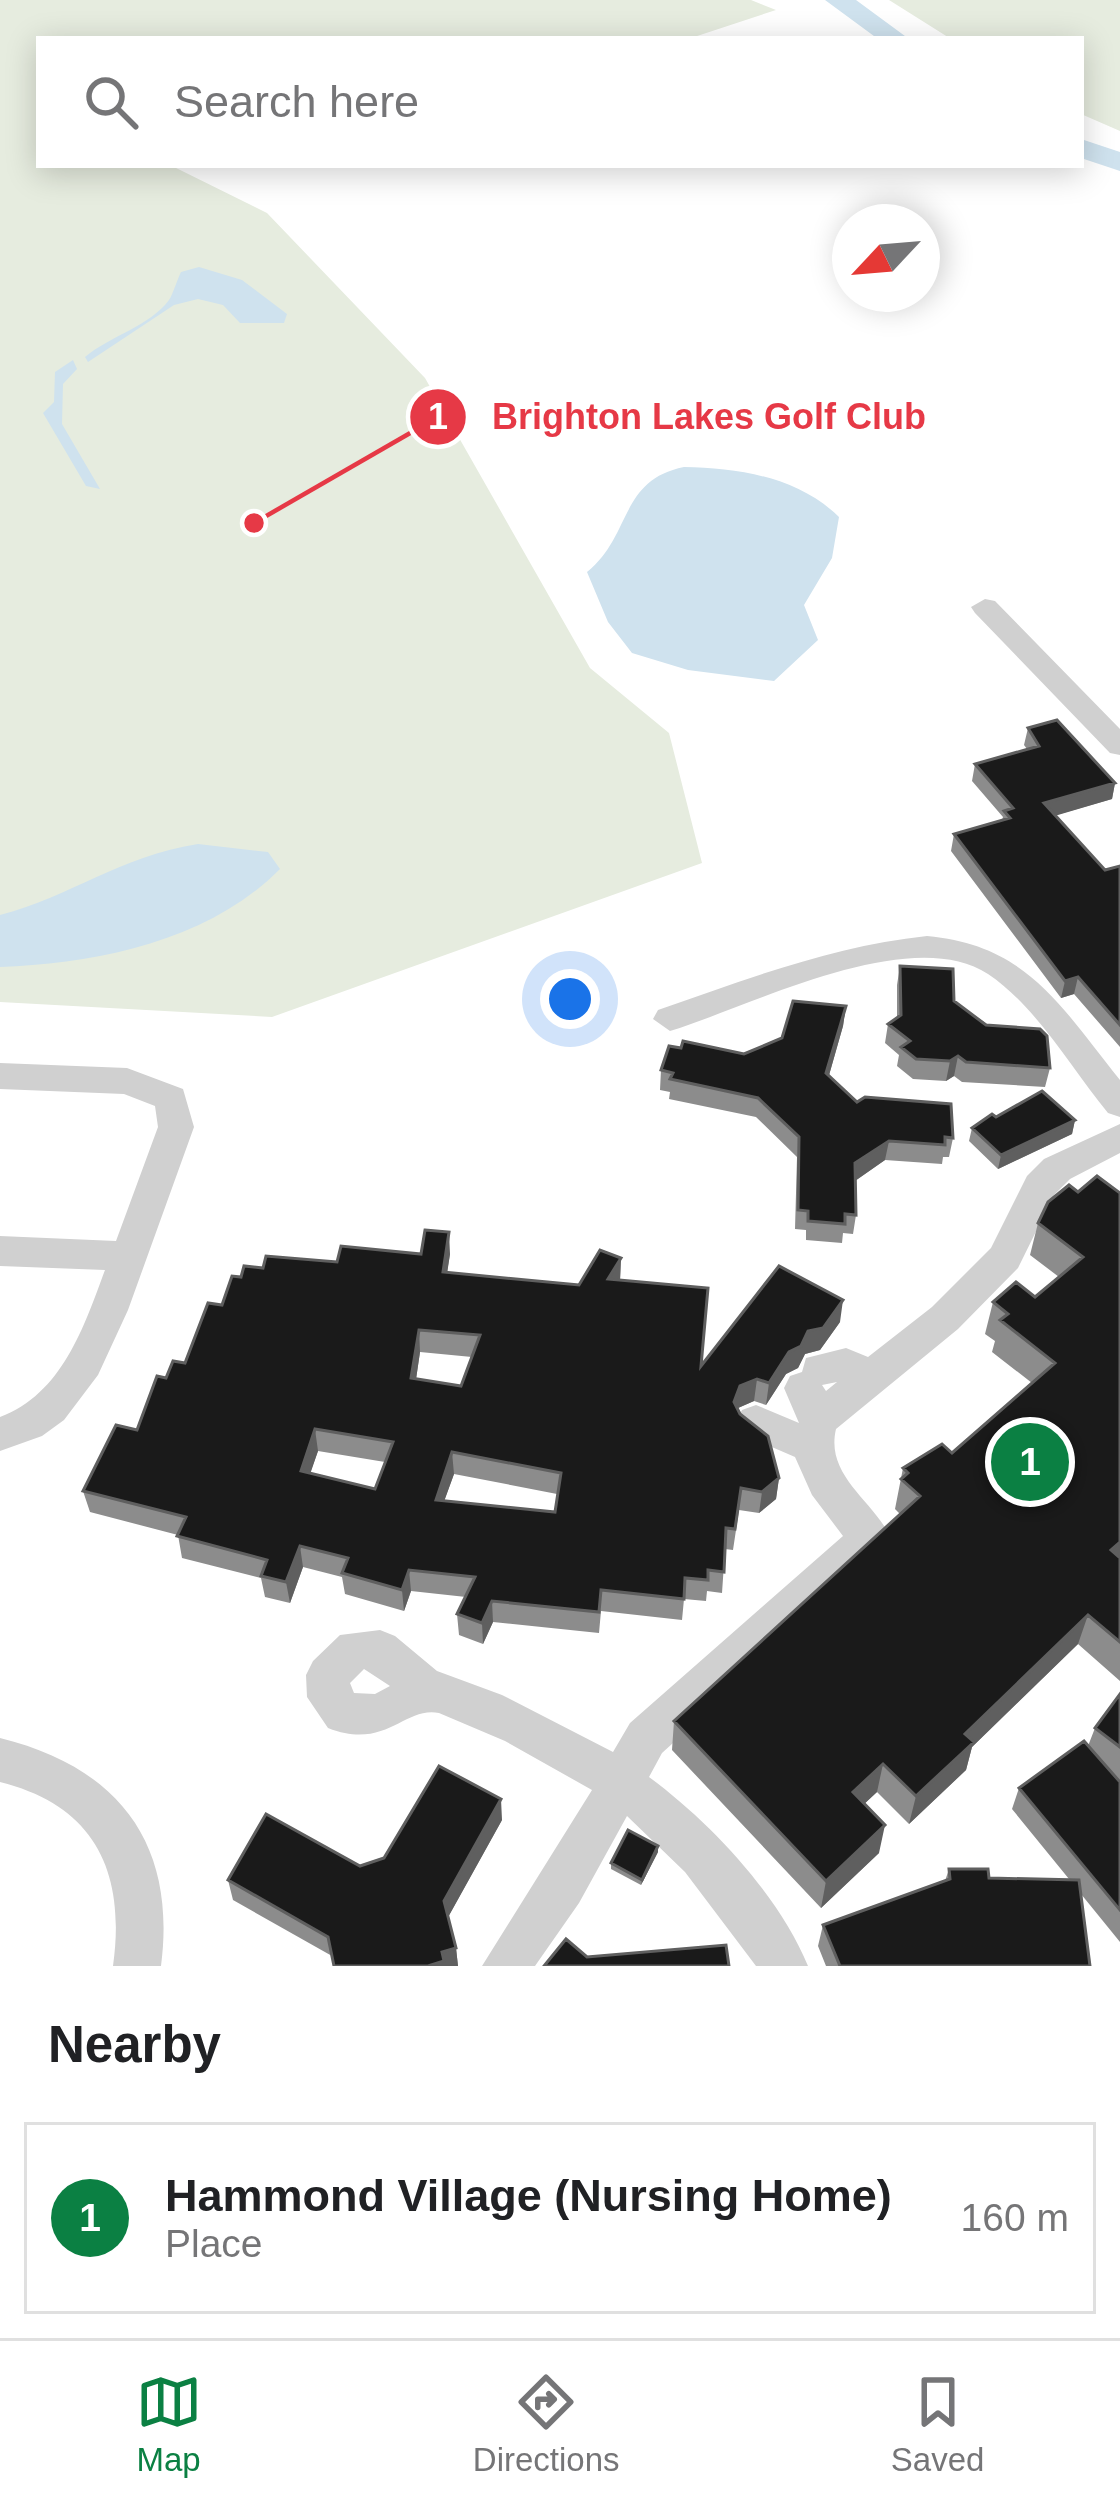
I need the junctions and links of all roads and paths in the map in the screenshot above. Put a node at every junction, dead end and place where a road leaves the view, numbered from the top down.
1 (985, 607) dead end
2 (1120, 746) edge
3 (670, 1019) dead end
4 (0, 1076) edge
5 (1120, 1104) edge
6 (1120, 1137) edge
7 (0, 1251) edge
8 (129, 1256) junction
9 (814, 1405) junction
10 (756, 1422) edge
11 (0, 1434) edge
12 (426, 1690) dead end
13 (0, 1760) edge
14 (625, 1782) junction
15 (137, 1966) edge
16 (506, 1966) edge
17 (784, 1966) edge

1 - 2 street
3 - 5 street
4 - 8 street
6 - 9 street
7 - 8 street
8 - 11 street
9 - 10 street
9 - 14 street
12 - 14 street
13 - 15 street
14 - 16 street
14 - 17 street

